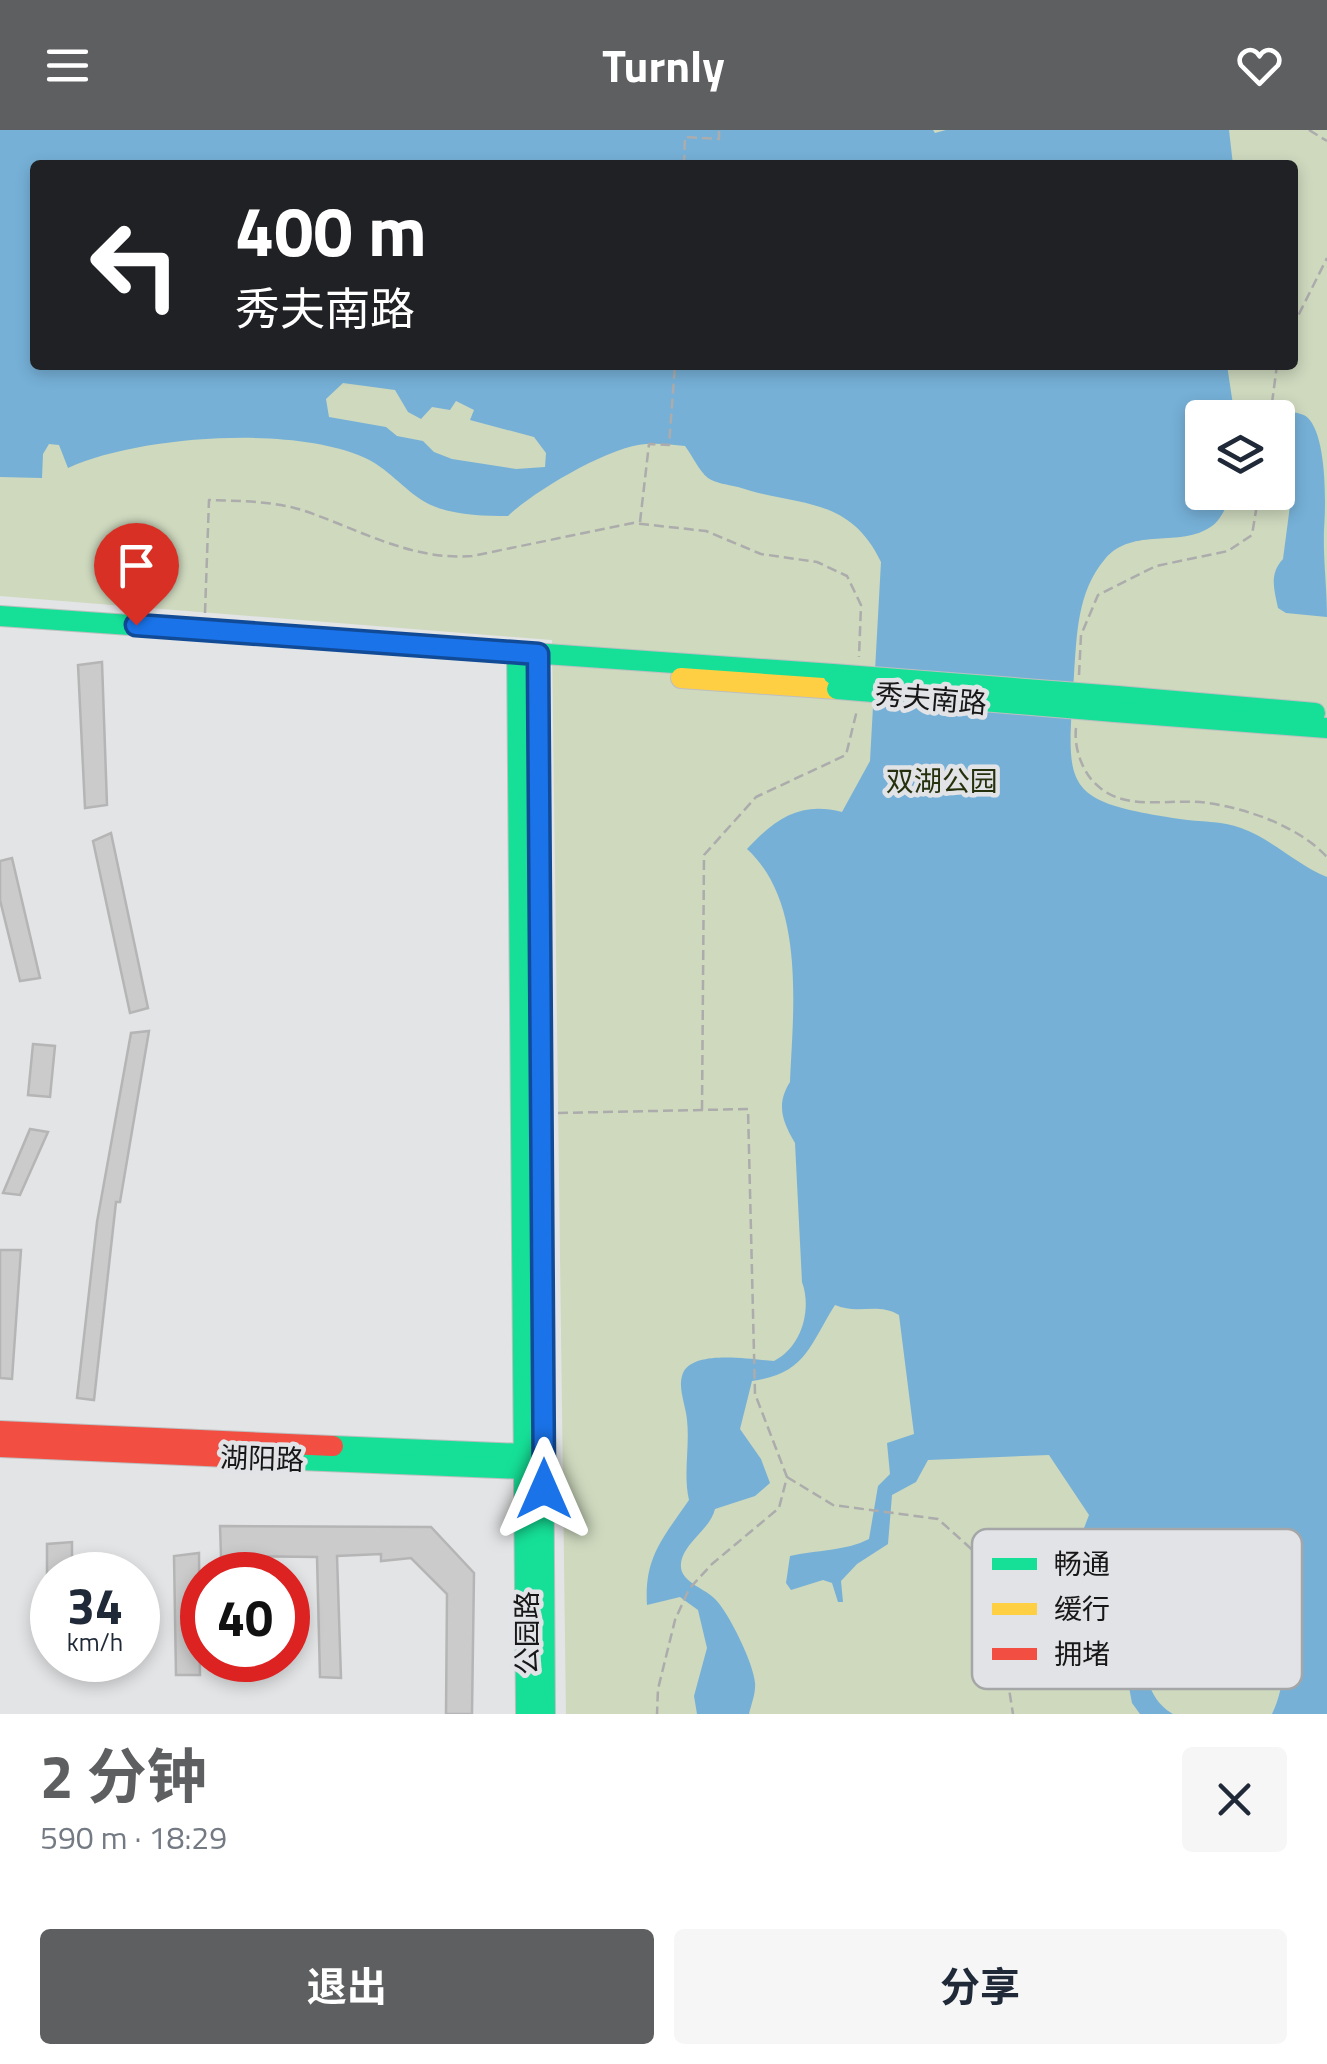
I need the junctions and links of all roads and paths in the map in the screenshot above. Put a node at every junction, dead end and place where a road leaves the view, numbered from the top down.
1 (719, 130) edge
2 (1310, 130) edge
3 (1327, 141) edge
4 (684, 160) edge
5 (1327, 258) edge
6 (1298, 316) edge
7 (676, 370) edge
8 (1277, 370) edge
9 (1273, 400) edge
10 (640, 524) dead end
11 (0, 616) edge
12 (528, 653) junction
13 (1116, 704) junction
14 (1327, 714) edge
15 (1327, 728) edge
16 (541, 1113) junction
17 (0, 1431) edge
18 (0, 1447) edge
19 (524, 1461) junction
20 (787, 1477) junction
21 (972, 1550) edge
22 (1009, 1689) edge
23 (526, 1714) edge
24 (545, 1714) edge
25 (657, 1714) edge
26 (1013, 1714) edge

1 - 4 path
2 - 3 path
5 - 6 path
7 - 10 path
8 - 9 path
11 - 12 street, 秀夫南路
12 - 13 street, 秀夫南路, bridge
12 - 16 street, 公园路
12 - 19 street, 公园路
13 - 14 street, 秀夫南路
13 - 15 street, 秀夫南路
16 - 20 path
16 - 24 street, 公园路
17 - 19 street, 湖阳路
18 - 19 street, 湖阳路
19 - 23 street, 公园路
20 - 21 path
20 - 25 path
22 - 26 path

